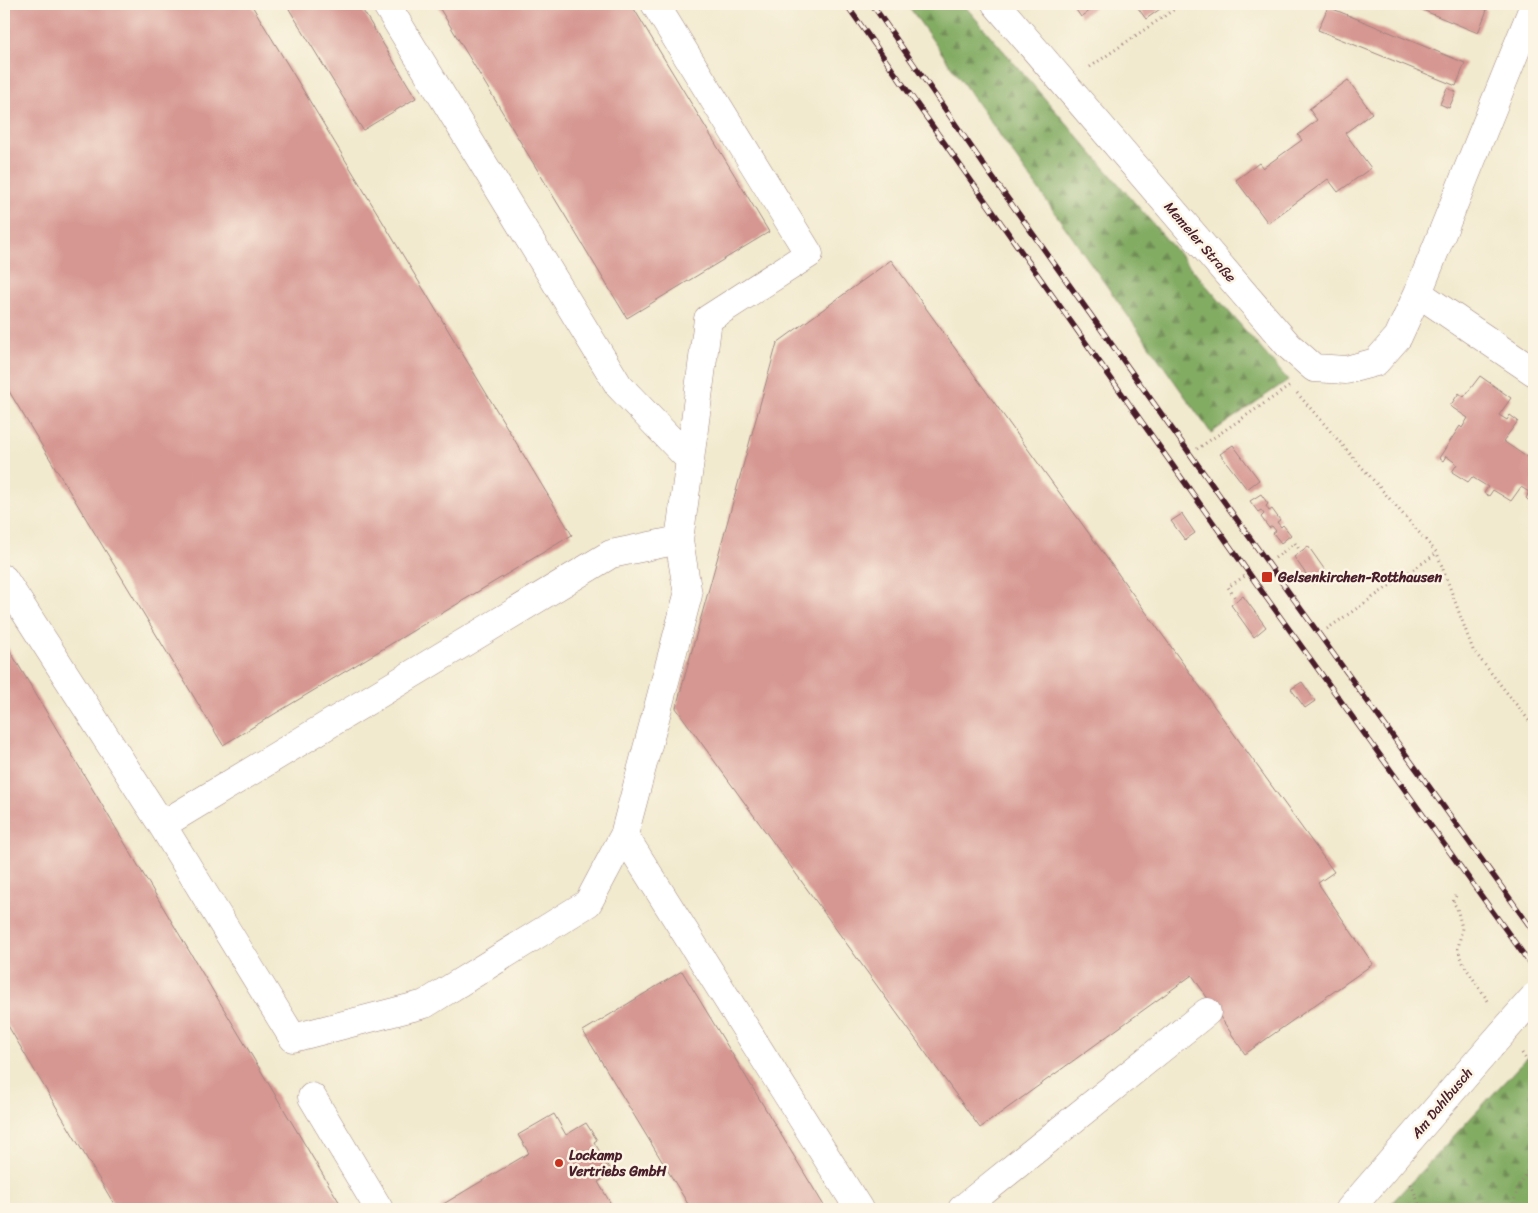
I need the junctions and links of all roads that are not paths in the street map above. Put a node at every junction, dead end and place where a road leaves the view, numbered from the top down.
1 (386, 4) edge
2 (655, 4) edge
3 (996, 4) edge
4 (1533, 13) edge
5 (1418, 293) junction
6 (1534, 372) edge
7 (690, 460) junction
8 (679, 540) junction
9 (4, 579) edge
10 (162, 825) junction
11 (624, 835) junction
12 (1534, 997) edge
13 (1207, 1012) dead end
14 (312, 1097) dead end
15 (379, 1209) edge
16 (859, 1209) edge
17 (962, 1209) edge
18 (1350, 1209) edge

1 - 7 street
2 - 7 street
3 - 5 street, Memeler Straße
4 - 5 street, Memeler Straße
5 - 6 street
7 - 8 street
8 - 10 street
8 - 11 street
9 - 10 street
10 - 11 street
11 - 16 street
12 - 18 street, Am Dahlbusch, bridge
13 - 17 street
14 - 15 street

